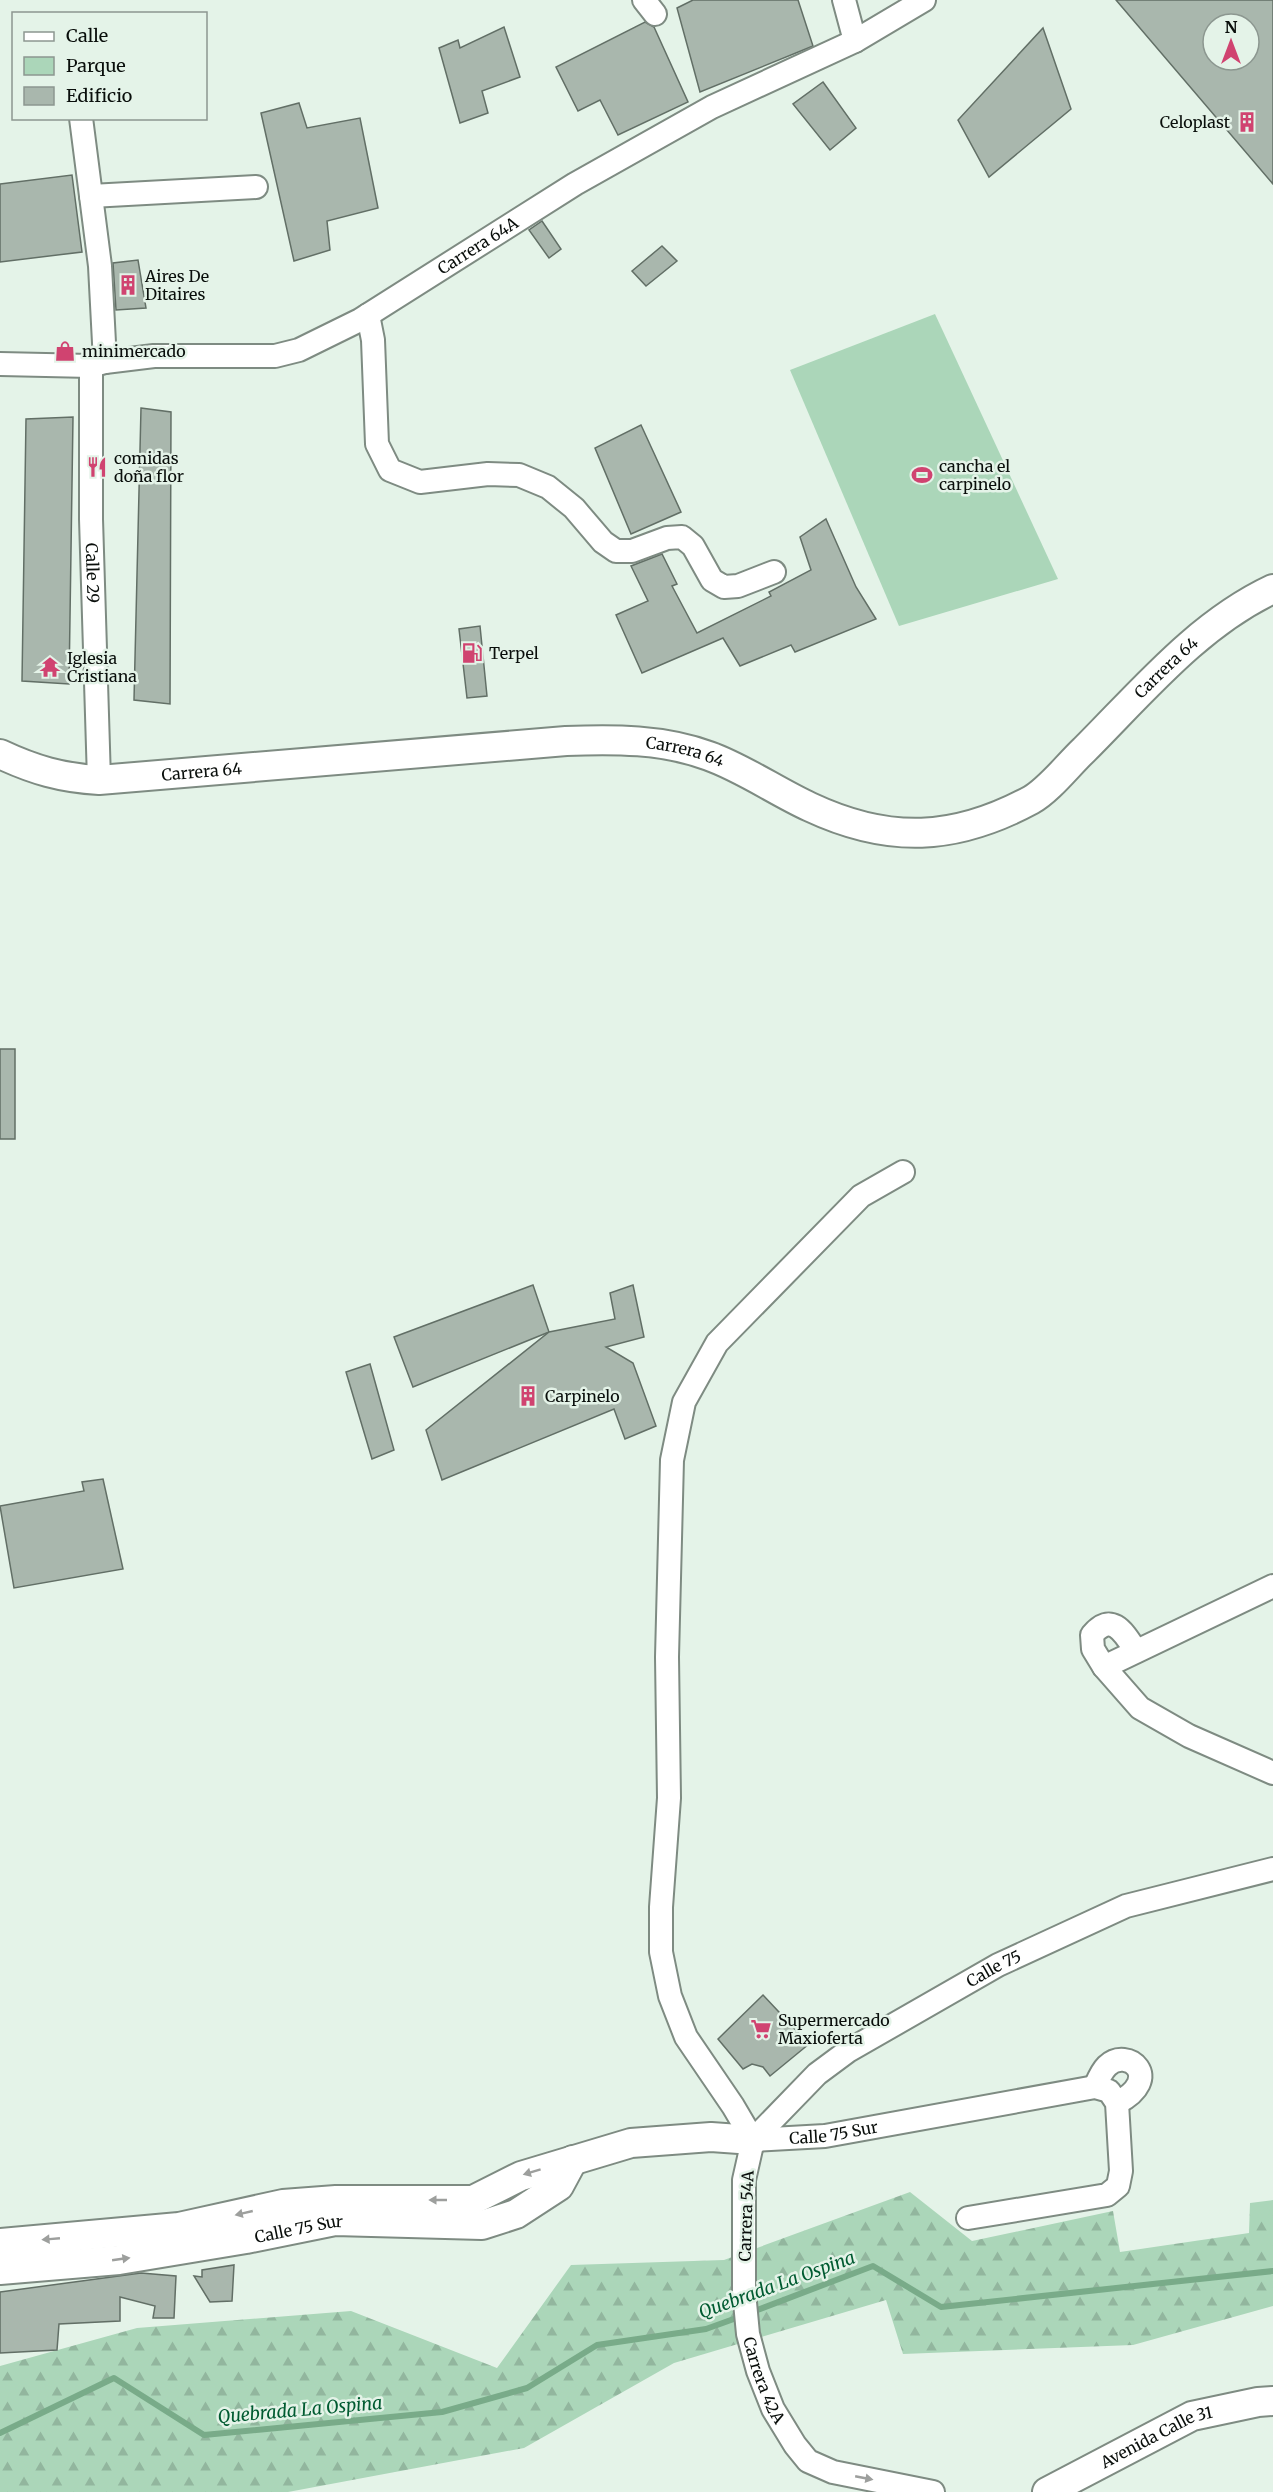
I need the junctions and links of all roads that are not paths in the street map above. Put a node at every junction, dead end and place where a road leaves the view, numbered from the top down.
1 (844, 0) edge
2 (924, 0) edge
3 (855, 41) junction
4 (81, 120) edge
5 (256, 187) dead end
6 (91, 196) junction
7 (368, 315) junction
8 (0, 364) edge
9 (98, 364) junction
10 (774, 572) dead end
11 (1273, 589) edge
12 (0, 754) edge
13 (99, 780) junction
14 (903, 1172) dead end
15 (1273, 1586) edge
16 (1136, 1651) junction
17 (1104, 1667) junction
18 (1273, 1773) edge
19 (1273, 1869) edge
20 (1095, 2087) junction
21 (1117, 2103) junction
22 (753, 2140) junction
23 (573, 2160) junction
24 (494, 2190) junction
25 (516, 2214) junction
26 (968, 2218) dead end
27 (0, 2243) edge
28 (0, 2270) edge
29 (744, 2292) joint
30 (1273, 2401) edge
31 (933, 2492) edge
32 (1047, 2492) edge

1 - 3 street
2 - 3 street, Carrera 64A
3 - 7 street, Carrera 64A
4 - 6 street, Calle 29
5 - 6 street
6 - 9 street, Calle 29
7 - 9 street, Carrera 64A
7 - 10 street
8 - 9 street, Carrera 64A
9 - 13 street, Calle 29
11 - 13 street, Carrera 64
12 - 13 street, Carrera 64
14 - 22 street
15 - 16 street
16 - 17 street
16 - 17 street
17 - 18 street
19 - 22 street, Calle 75
20 - 21 street
20 - 21 street
20 - 22 street, Calle 75 Sur
21 - 26 street
22 - 23 street, Calle 75 Sur
22 - 29 street, Carrera 54A
23 -> 24 street, Calle 75 Sur
23 - 25 street, Calle 75 Sur
24 - 25 street
24 -> 27 street, Calle 75 Sur
28 -> 25 street, Calle 75 Sur
29 -> 31 street, Carrera 42A
30 - 32 street, Avenida Calle 31

